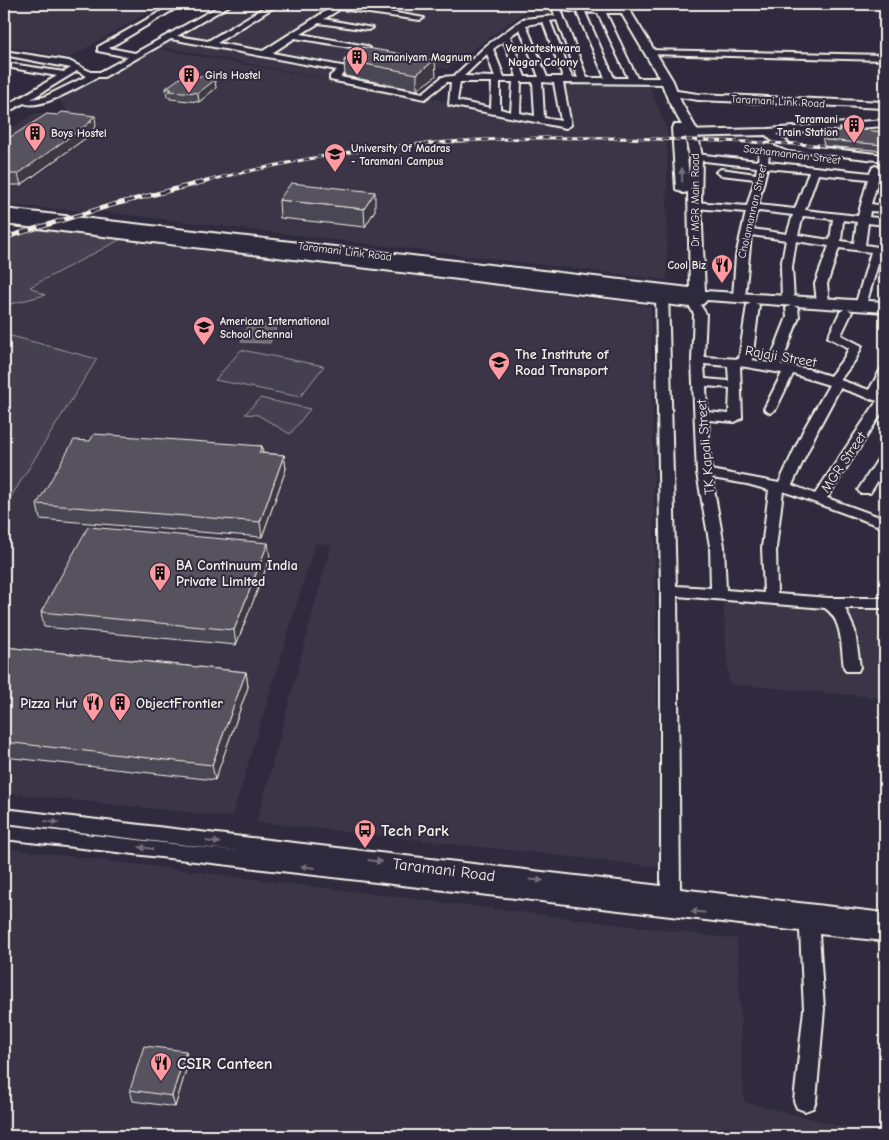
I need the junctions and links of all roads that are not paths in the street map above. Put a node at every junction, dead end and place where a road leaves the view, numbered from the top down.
1 (180, 4) edge
2 (228, 4) edge
3 (275, 4) edge
4 (526, 4) edge
5 (341, 5) edge
6 (621, 7) edge
7 (600, 8) edge
8 (580, 10) junction
9 (558, 12) junction
10 (420, 18) dead end
11 (317, 20) junction
12 (546, 20) junction
13 (522, 24) junction
14 (368, 28) dead end
15 (293, 35) junction
16 (506, 36) junction
17 (171, 37) junction
18 (208, 45) junction
19 (366, 48) edge
20 (489, 48) junction
21 (649, 52) junction
22 (4, 53) edge
23 (263, 55) junction
24 (138, 56) junction
25 (99, 58) dead end
26 (885, 58) edge
27 (354, 62) edge
28 (125, 63) junction
29 (4, 64) edge
30 (78, 68) junction
31 (344, 69) junction
32 (440, 73) dead end
33 (64, 75) junction
34 (96, 75) junction
35 (457, 78) junction
36 (498, 80) junction
37 (519, 80) junction
38 (541, 80) junction
39 (558, 80) junction
40 (569, 80) junction
41 (56, 81) junction
42 (584, 81) junction
43 (611, 81) junction
44 (634, 82) junction
45 (75, 85) junction
46 (667, 89) junction
47 (474, 94) junction
48 (23, 101) junction
49 (885, 107) edge
50 (6, 112) edge
51 (29, 112) dead end
52 (495, 112) junction
53 (515, 116) junction
54 (540, 120) junction
55 (885, 123) edge
56 (768, 132) junction
57 (686, 135) junction
58 (813, 151) junction
59 (696, 156) junction
60 (881, 158) edge
61 (764, 159) junction
62 (813, 168) junction
63 (721, 172) dead end
64 (760, 177) junction
65 (880, 177) edge
66 (694, 205) junction
67 (865, 207) junction
68 (753, 209) junction
69 (885, 209) edge
70 (4, 213) edge
71 (799, 213) junction
72 (838, 217) junction
73 (4, 220) edge
74 (862, 220) junction
75 (885, 222) edge
76 (747, 231) junction
77 (792, 237) junction
78 (835, 244) junction
79 (859, 247) junction
80 (881, 250) edge
81 (662, 295) junction
82 (692, 297) junction
83 (739, 297) junction
84 (823, 303) junction
85 (790, 304) junction
86 (753, 305) junction
87 (861, 306) junction
88 (885, 307) edge
89 (846, 312) junction
90 (885, 315) edge
91 (698, 360) junction
92 (739, 363) junction
93 (774, 367) junction
94 (789, 370) junction
95 (885, 372) edge
96 (700, 382) junction
97 (834, 383) junction
98 (736, 385) junction
99 (880, 399) edge
100 (770, 409) dead end
101 (702, 416) junction
102 (885, 460) edge
103 (704, 473) junction
104 (780, 488) junction
105 (866, 490) dead end
106 (818, 500) junction
107 (885, 524) edge
108 (669, 590) junction
109 (771, 591) dead end
110 (720, 594) junction
111 (829, 603) junction
112 (885, 603) edge
113 (852, 668) dead end
114 (4, 816) edge
115 (4, 832) edge
116 (671, 902) junction
117 (885, 921) edge
118 (809, 923) junction
119 (885, 933) edge
120 (805, 1101) dead end

1 - 24 street
2 - 17 street
3 - 18 street
4 - 9 street
5 - 10 street
5 - 11 street
6 - 7 street
6 - 21 main road, Dr MGR Main Road
6 - 46 main road, Dr MGR Main Road
7 - 8 street
7 - 44 street
8 - 9 street
8 - 43 street
9 - 12 street
9 - 42 street
11 - 14 street
11 - 15 street
12 - 13 street
12 - 40 street
13 - 16 street
13 - 38 street
15 - 19 street
15 - 23 street
16 - 20 street
16 - 37 street
17 - 18 street
17 - 24 street
18 - 23 street
20 - 35 street
20 - 36 street
21 - 26 street
21 - 46 main road, Dr MGR Main Road
22 - 30 street
23 - 31 street
24 - 28 street
25 - 28 street
27 - 31 street
28 - 34 street
29 - 33 street
30 - 33 street
30 - 34 street
31 - 35 street
32 - 35 street
33 - 41 street
34 - 45 street
35 - 47 street
35 - 47 street
36 - 37 street, Taramani Link Road
36 - 47 street, Taramani Link Road
36 - 52 street
37 - 38 street, Taramani Link Road
37 - 53 street
38 - 39 street, Taramani Link Road
38 - 54 street
39 - 40 street, Taramani Link Road
39 - 54 street
40 - 42 street, Taramani Link Road
41 - 45 street
41 - 48 street
42 - 43 street, Taramani Link Road
43 - 44 street, Taramani Link Road
44 - 46 street, Taramani Link Road
45 - 48 street
46 - 49 street, Taramani Link Road
46 - 57 main road, Dr MGR Main Road
46 - 57 main road, Dr MGR Main Road
47 - 52 street
48 - 50 street
50 - 51 street
52 - 53 street
53 - 54 street
55 - 56 street
56 - 57 street
56 - 58 street
57 - 59 main road, Dr MGR Main Road
82 -> 57 main road, Dr MGR Main Road
58 - 60 street
58 - 62 street
59 - 61 street, Sozhamannan Street
59 - 66 main road, Dr MGR Main Road
60 - 65 street
61 - 62 street, Sozhamannan Street
61 - 64 street, Cholamannan Street
62 - 65 street, Sozhamannan Street
62 - 71 street
63 - 64 street
64 - 68 street, Cholamannan Street
65 - 67 street
66 - 68 street
66 - 82 main road, Dr MGR Main Road
67 - 69 street
67 - 74 street
68 - 71 street
68 - 76 street, Cholamannan Street
70 - 81 main road, Taramani Link Road
71 - 72 street
71 - 77 street
72 - 74 street
72 - 78 street
73 - 81 main road, Taramani Link Road
74 - 75 street
74 - 79 street
76 - 77 street
76 - 83 street, Cholamannan Street
77 - 78 street
77 - 85 street
78 - 79 street
78 - 84 street
79 - 80 street
80 - 87 street
81 - 82 main road, Taramani Link Road
81 - 108 street
82 - 83 main road
82 - 86 main road
82 - 91 street, TK Kapali Street
83 - 85 main road
84 - 85 main road
84 - 87 main road
85 - 86 main road
85 - 89 main road
85 - 93 street
86 - 92 street
87 - 88 main road
89 - 90 main road
89 - 97 street
91 - 92 street, Rajaji Street
91 - 96 street, TK Kapali Street
92 - 93 street, Rajaji Street
92 - 98 street
93 - 94 street, Rajaji Street
94 - 97 street, Rajaji Street
94 - 100 street
95 - 99 street, MGR Street
96 - 98 street
96 - 101 street, TK Kapali Street
97 - 99 street, Rajaji Street
97 - 104 street
98 - 101 street
99 - 106 street, MGR Street
101 - 103 street, TK Kapali Street
102 - 105 street
103 - 104 street
103 - 110 street, TK Kapali Street
104 - 106 street
104 - 109 street
106 - 107 street
108 - 110 street
108 - 116 street
110 - 111 street
111 - 112 street
111 - 113 street
114 -> 116 street, Taramani Road
116 -> 115 street, Taramani Road
116 - 117 street, Taramani Road
118 -> 116 street, Taramani Road
118 - 119 street, Taramani Road
118 - 120 street

